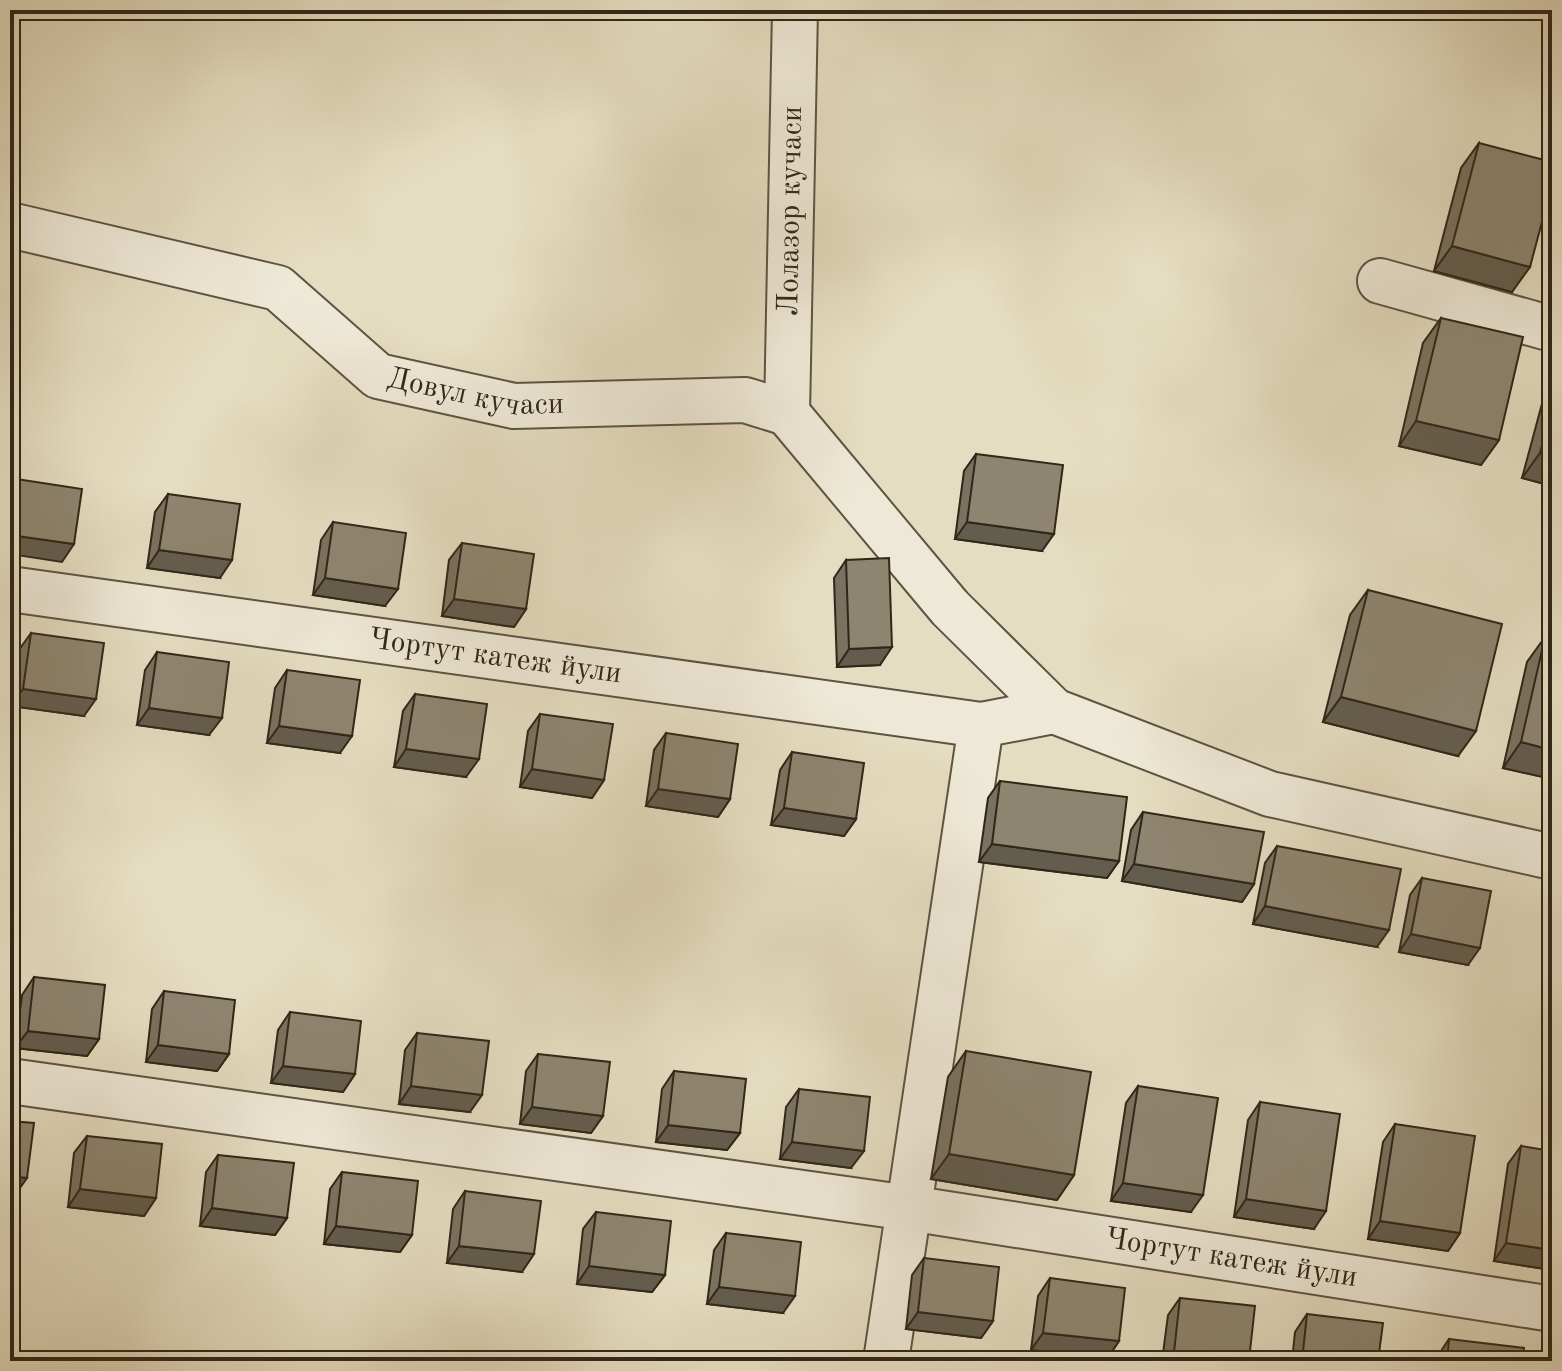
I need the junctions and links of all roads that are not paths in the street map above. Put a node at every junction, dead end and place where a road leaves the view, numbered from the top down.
1 (795, 10) edge
2 (10, 225) edge
3 (1380, 281) dead end
4 (1552, 329) edge
5 (787, 413) junction
6 (10, 589) edge
7 (1054, 711) junction
8 (981, 725) junction
9 (1552, 857) edge
10 (10, 1081) edge
11 (909, 1208) junction
12 (1552, 1309) edge
13 (886, 1361) edge

1 - 5 street, Лолазор кучаси
2 - 5 street, Довул кучаси
3 - 4 street
5 - 7 street
6 - 8 street, Чортут катеж йули
7 - 8 street, Чортут катеж йули
7 - 9 street
8 - 11 street
10 - 11 street, Чортут катеж йули
11 - 12 street, Чортут катеж йули
11 - 13 street

